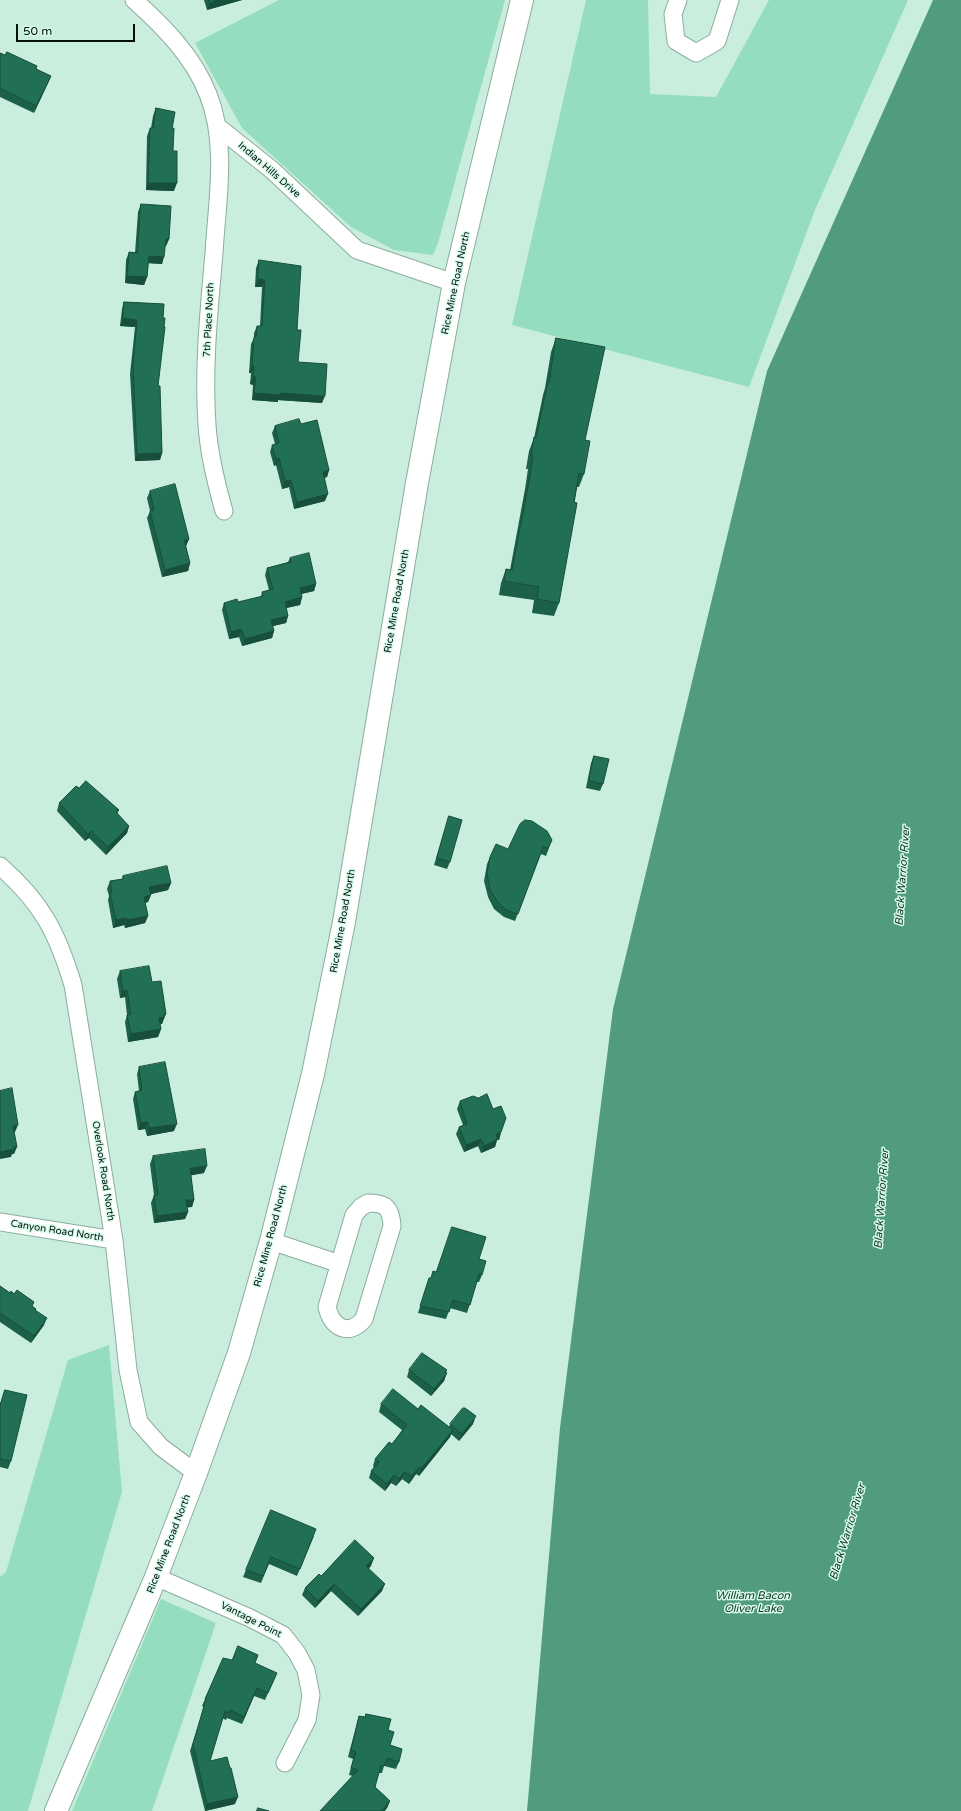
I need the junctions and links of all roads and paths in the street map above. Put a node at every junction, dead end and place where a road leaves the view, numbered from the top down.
1 (134, 0) edge
2 (522, 0) edge
3 (678, 0) edge
4 (730, 0) edge
5 (218, 127) junction
6 (454, 283) junction
7 (224, 511) dead end
8 (0, 866) edge
9 (0, 1222) edge
10 (114, 1240) junction
11 (271, 1241) junction
12 (340, 1264) junction
13 (196, 1473) junction
14 (156, 1577) junction
15 (285, 1763) dead end
16 (56, 1811) edge

1 - 5 street
2 - 6 main road, Rice Mine Road North
3 - 4 street
5 - 6 street, Indian Hills Drive
5 - 7 street, 7th Place North
6 - 11 main road, Rice Mine Road North
8 - 10 street, Overlook Road North
9 - 10 street, Canyon Road North
10 - 13 street, Overlook Road North
11 - 12 street
11 - 13 main road, Rice Mine Road North
12 - 12 street
13 - 14 main road, Rice Mine Road North
14 - 15 street, Vantage Point
14 - 16 main road, Rice Mine Road North

